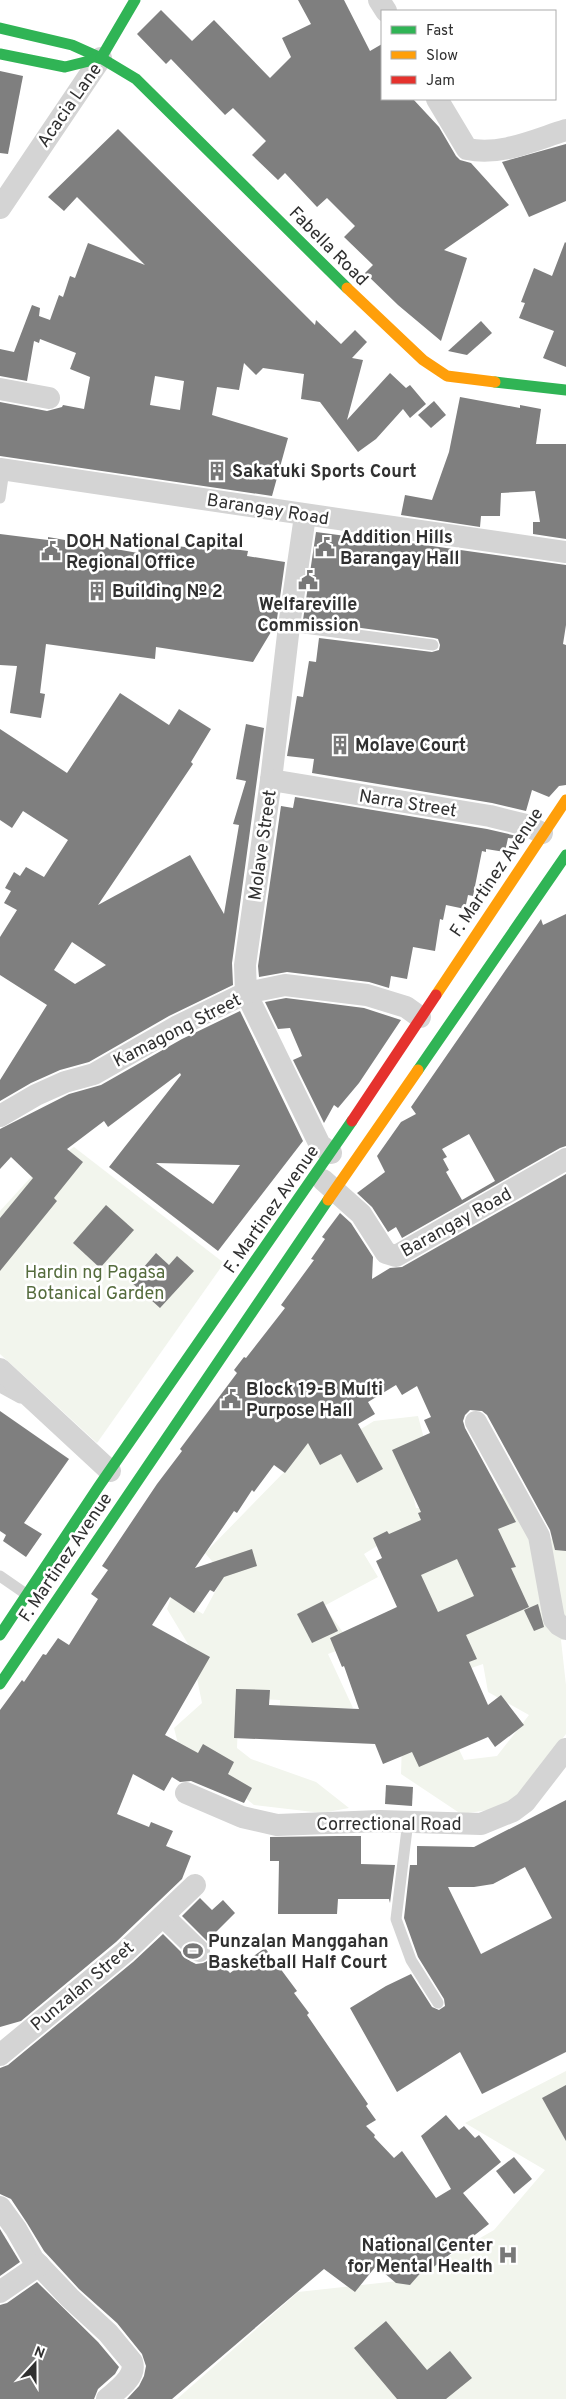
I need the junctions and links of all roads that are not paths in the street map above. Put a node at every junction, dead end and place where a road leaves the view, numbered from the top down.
1 (131, 3) edge
2 (0, 28) edge
3 (72, 45) junction
4 (0, 54) edge
5 (101, 58) junction
6 (66, 67) junction
7 (438, 100) edge
8 (566, 130) edge
9 (0, 208) edge
10 (0, 389) edge
11 (566, 390) edge
12 (49, 398) dead end
13 (2, 470) edge
14 (0, 498) edge
15 (305, 516) junction
16 (566, 552) edge
17 (289, 626) junction
18 (433, 645) dead end
19 (271, 780) junction
20 (566, 800) edge
21 (542, 833) junction
22 (566, 854) edge
23 (246, 994) junction
24 (420, 1017) junction
25 (0, 1116) edge
26 (331, 1153) junction
27 (566, 1159) edge
28 (316, 1174) junction
29 (335, 1191) junction
30 (1, 1376) edge
31 (476, 1422) dead end
32 (114, 1465) junction
33 (140, 1476) junction
34 (0, 1576) edge
35 (26, 1594) junction
36 (566, 1629) edge
37 (0, 1635) edge
38 (0, 1684) edge
39 (566, 1749) edge
40 (186, 1793) dead end
41 (408, 1821) junction
42 (195, 1885) dead end
43 (163, 1916) junction
44 (200, 1951) dead end
45 (438, 2002) dead end
46 (0, 2055) edge
47 (0, 2207) edge
48 (39, 2265) junction
49 (0, 2292) edge
50 (107, 2399) edge

1 - 5 main road, Acacia Lane
2 - 3 main road, Fabella Road
3 - 5 main road, Fabella Road
3 - 6 main road
4 - 6 main road
5 - 6 main road
5 - 9 street, Acacia Lane
5 - 11 main road, Fabella Road
7 - 8 street
10 - 12 street
13 - 14 lane
13 - 15 street, Barangay Road
15 - 16 street, Barangay Road
15 - 17 street, Molave Street
17 - 18 lane
17 - 19 street, Molave Street
19 - 21 street, Narra Street
19 - 23 street, Molave Street
20 - 21 main road, F. Martinez Avenue
21 - 24 main road, F. Martinez Avenue
22 - 29 main road, F. Martinez Avenue
23 - 24 street, Kamagong Street
23 - 25 street, Kamagong Street
23 - 26 street, Molave Street
24 - 26 main road, F. Martinez Avenue
26 - 28 main road, F. Martinez Avenue
27 - 29 street, Barangay Road
28 - 29 street, Barangay Road
28 - 32 main road, F. Martinez Avenue
29 - 33 main road, F. Martinez Avenue
30 - 32 street
31 - 36 street
32 - 33 main road
32 - 35 main road, F. Martinez Avenue
33 - 38 main road, F. Martinez Avenue
34 - 35 lane
35 - 37 main road, F. Martinez Avenue
39 - 41 street, Correctional Road
40 - 41 street, Correctional Road
41 - 45 lane
42 - 43 street, Punzalan Street
43 - 44 street
43 - 46 street, Punzalan Street
47 - 48 street
48 - 49 street
48 - 50 street

